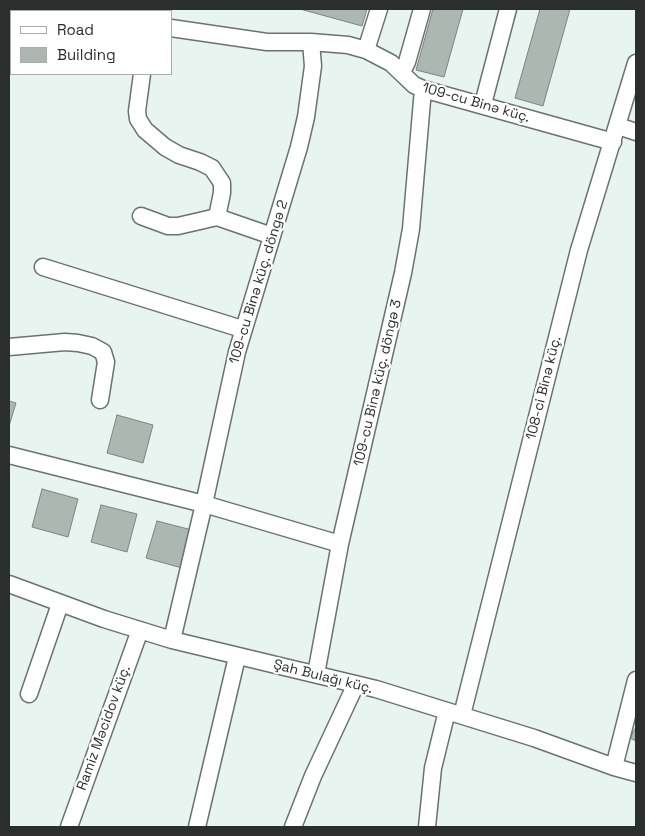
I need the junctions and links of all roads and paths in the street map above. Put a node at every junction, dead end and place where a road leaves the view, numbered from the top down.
1 (379, 9) edge
2 (422, 9) edge
3 (508, 9) edge
4 (172, 28) edge
5 (311, 42) junction
6 (366, 50) junction
7 (636, 63) edge
8 (402, 72) junction
9 (142, 75) edge
10 (423, 89) junction
11 (483, 104) junction
12 (618, 126) junction
13 (636, 132) edge
14 (612, 142) junction
15 (141, 216) dead end
16 (217, 217) junction
17 (272, 236) junction
18 (43, 267) dead end
19 (242, 329) junction
20 (9, 347) edge
21 (100, 400) dead end
22 (9, 455) edge
23 (204, 504) junction
24 (340, 544) junction
25 (9, 584) edge
26 (60, 604) junction
27 (140, 630) junction
28 (172, 640) junction
29 (237, 657) junction
30 (316, 674) junction
31 (636, 680) edge
32 (356, 684) junction
33 (29, 694) dead end
34 (454, 713) junction
35 (614, 767) junction
36 (636, 773) edge
37 (69, 827) edge
38 (197, 827) edge
39 (293, 827) edge
40 (427, 827) edge

1 - 6 street
2 - 8 street
3 - 11 street
4 - 5 street, 109-cu Binə küç.
5 - 6 street, 109-cu Binə küç.
5 - 17 street, 109-cu Binə küç. döngə 2
6 - 8 street, 109-cu Binə küç.
7 - 12 street, 108-ci Binə küç.
8 - 10 street, 109-cu Binə küç.
9 - 16 street
10 - 11 street, 109-cu Binə küç.
10 - 24 street, 109-cu Binə küç. döngə 3
11 - 14 street, 109-cu Binə küç.
12 - 13 street
12 - 14 street, 108-ci Binə küç.
14 - 34 street, 108-ci Binə küç.
15 - 16 street
16 - 17 street
17 - 19 street, 109-cu Binə küç. döngə 2
18 - 19 street
19 - 23 street, 109-cu Binə küç. döngə 2
20 - 21 street
22 - 23 street
23 - 24 street
23 - 28 street, 109-cu Binə küç. döngə 2
24 - 30 street, 109-cu Binə küç. döngə 3
25 - 26 street, Şah Bulağı küç.
26 - 27 street, Şah Bulağı küç.
26 - 33 street
27 - 28 street, Şah Bulağı küç.
27 - 37 street, Ramiz Məcidov küç.
28 - 29 street, Şah Bulağı küç.
29 - 30 street, Şah Bulağı küç.
29 - 38 street
30 - 32 street, Şah Bulağı küç.
31 - 35 street
32 - 34 street, Şah Bulağı küç.
32 - 39 street
34 - 35 street, Şah Bulağı küç.
34 - 40 street, 108-ci Binə küç.
35 - 36 street, Şah Bulağı küç.

